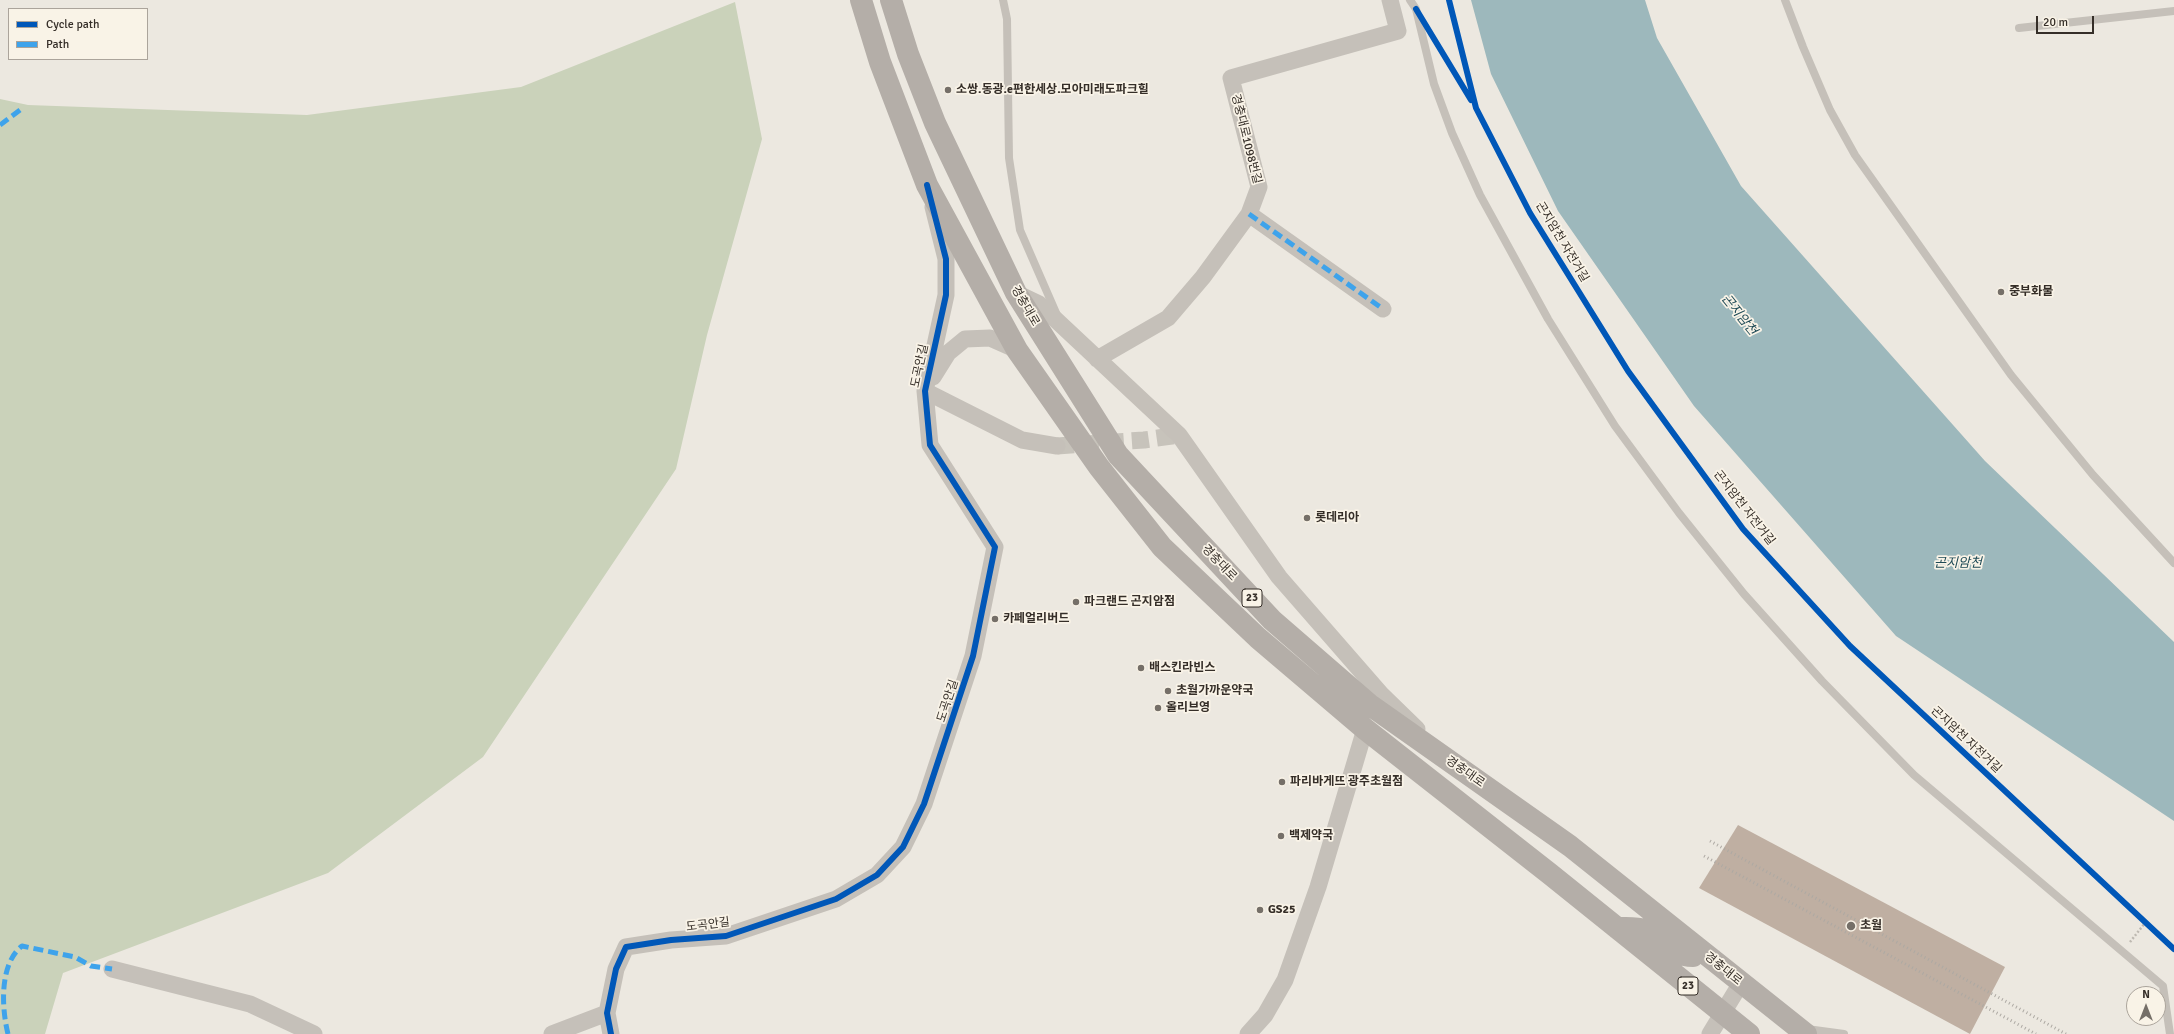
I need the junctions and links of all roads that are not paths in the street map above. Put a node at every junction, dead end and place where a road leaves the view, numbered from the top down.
1 (861, 0) edge
2 (891, 0) edge
3 (1003, 0) edge
4 (1390, 0) edge
5 (1410, 0) edge
6 (1785, 0) edge
7 (2174, 11) edge
8 (2019, 28) dead end
9 (927, 186) junction
10 (1249, 214) junction
11 (1016, 293) junction
12 (1383, 308) dead end
13 (1060, 323) junction
14 (1017, 350) junction
15 (1097, 359) junction
16 (925, 391) junction
17 (1057, 446) tunnel mouth
18 (2174, 563) edge
19 (1365, 729) junction
20 (1450, 761) junction
21 (1617, 928) junction
22 (1700, 950) junction
23 (112, 969) dead end
24 (1741, 983) junction
25 (607, 1013) junction
26 (1722, 1014) junction
27 (1803, 1031) edge
28 (314, 1034) edge
29 (552, 1034) edge
30 (612, 1034) edge
31 (1248, 1034) edge
32 (1710, 1034) edge
33 (1749, 1034) edge
34 (1844, 1034) edge
35 (2170, 1034) edge

1 - 9 main road, 23
2 - 11 main road, 경충대로 / 23
3 - 13 lane
4 - 10 street, 경충대로1098번길
5 - 35 lane
6 - 18 lane
7 - 8 lane
9 - 14 main road, 23
9 - 16 street, 도곡안길
10 - 12 street
10 - 15 street, 경충대로1098번길
11 - 13 street
11 - 20 main road, 경충대로 / 23
13 - 15 street
14 - 16 street
14 - 19 main road, 23
15 - 20 street
16 - 17 street
16 - 25 street, 도곡안길
19 - 21 main road, 23
19 - 31 street
20 - 22 main road, 경충대로 / 23
21 - 22 main road
21 - 26 main road, 23
22 - 24 main road, 경충대로 / 23
23 - 28 street
24 - 26 street
24 - 27 main road, 경충대로 / 23
25 - 29 street
25 - 30 street, 도곡안길
26 - 32 street
26 - 33 main road, 23
27 - 34 lane

